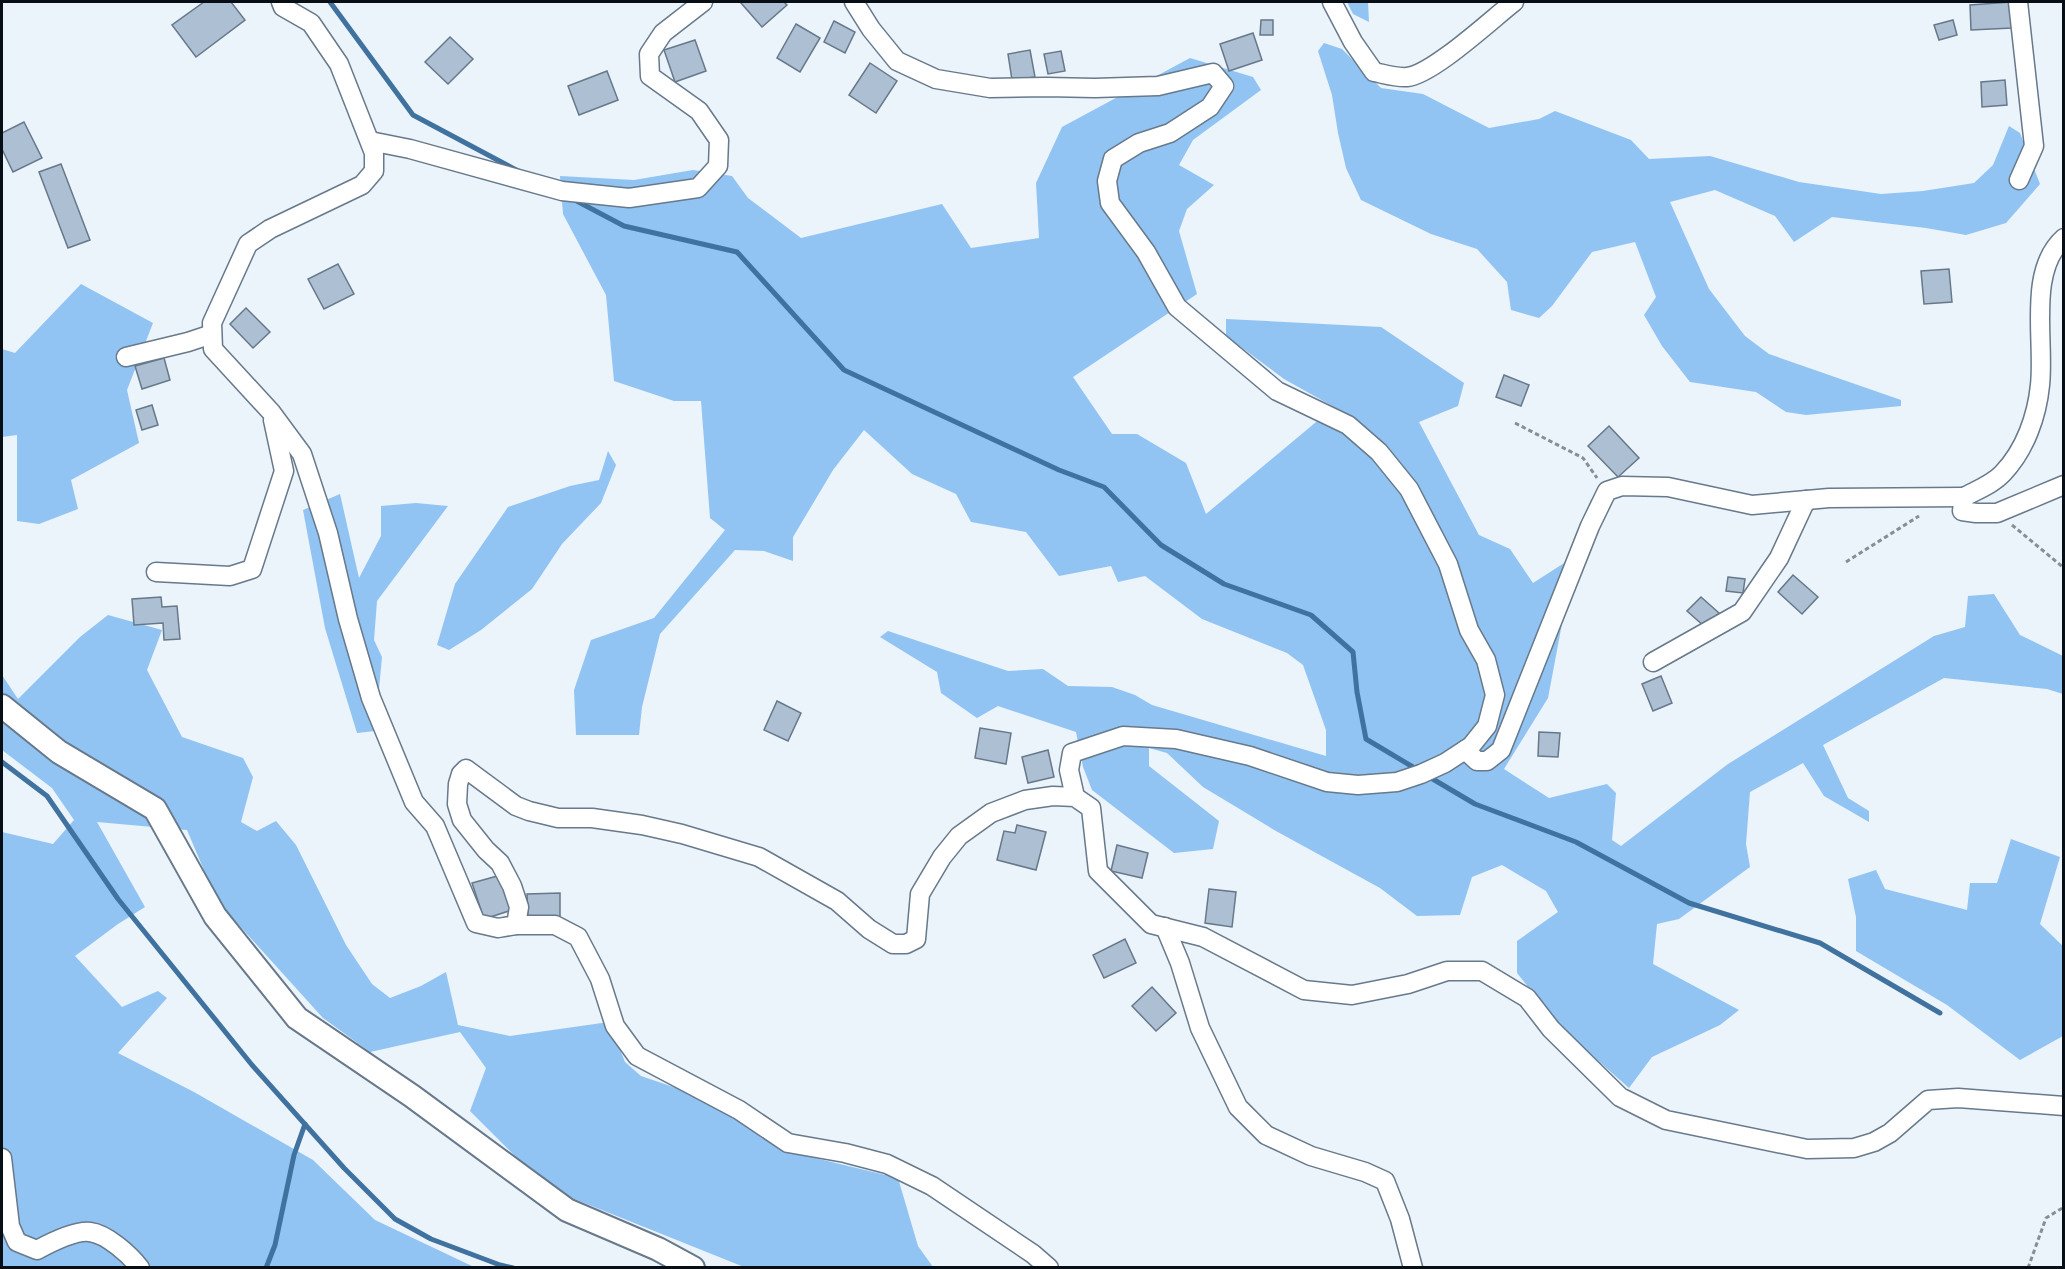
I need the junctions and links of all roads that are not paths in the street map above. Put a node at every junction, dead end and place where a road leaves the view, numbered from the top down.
1 (281, 2) edge
2 (704, 2) edge
3 (854, 2) edge
4 (1332, 2) edge
5 (1514, 2) edge
6 (2018, 2) edge
7 (370, 141) junction
8 (2019, 180) dead end
9 (2064, 238) edge
10 (212, 334) junction
11 (126, 357) dead end
12 (271, 412) junction
13 (2064, 485) edge
14 (1964, 497) junction
15 (1806, 500) junction
16 (156, 572) dead end
17 (1653, 662) dead end
18 (2, 706) edge
19 (1465, 750) junction
20 (1075, 797) junction
21 (516, 925) junction
22 (1165, 927) junction
23 (2064, 1106) edge
24 (2, 1158) edge
25 (140, 1268) edge
26 (693, 1268) edge
27 (1049, 1268) edge
28 (1413, 1268) edge

1 - 7 street
2 - 7 street
3 - 19 street
4 - 5 street
6 - 8 street
7 - 10 street
9 - 14 street
10 - 11 street
10 - 12 street
12 - 16 street
12 - 21 street
13 - 14 street
14 - 15 street
15 - 17 street
15 - 19 street
18 - 26 street
19 - 20 street
20 - 21 street
20 - 22 street
21 - 27 street
22 - 23 street
22 - 28 street
24 - 25 street

